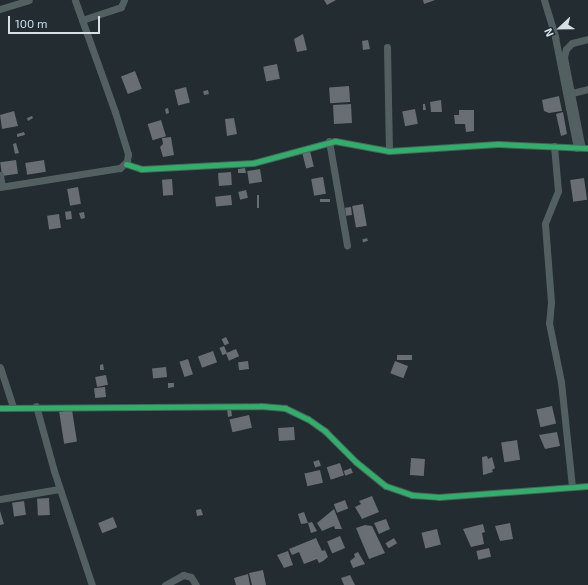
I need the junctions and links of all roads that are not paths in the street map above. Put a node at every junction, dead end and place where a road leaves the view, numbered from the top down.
1 (29, 0) edge
2 (75, 0) edge
3 (124, 0) edge
4 (544, 0) edge
5 (0, 9) edge
6 (82, 20) junction
7 (588, 39) edge
8 (387, 47) dead end
9 (588, 89) edge
10 (572, 93) junction
11 (329, 141) junction
12 (554, 146) junction
13 (582, 148) edge
14 (389, 151) junction
15 (126, 164) junction
16 (0, 175) edge
17 (1, 187) edge
18 (347, 245) dead end
19 (0, 368) edge
20 (36, 406) junction
21 (13, 407) junction
22 (0, 408) edge
23 (572, 486) junction
24 (588, 486) edge
25 (59, 489) junction
26 (0, 499) edge
27 (92, 585) edge
28 (165, 585) edge
29 (196, 585) edge

1 - 5 street
2 - 6 street
3 - 6 street
4 - 13 street
6 - 15 street
7 - 10 street
8 - 14 street
9 - 10 street
10 - 13 street
11 - 14 street
11 - 15 street
11 - 18 street
12 - 13 street
12 - 14 street
12 - 23 street
15 - 17 street
16 - 17 street
19 - 21 street
20 - 21 street
20 - 23 street
20 - 25 street
21 - 22 street
23 - 24 street
25 - 26 street
25 - 27 street
28 - 29 street

